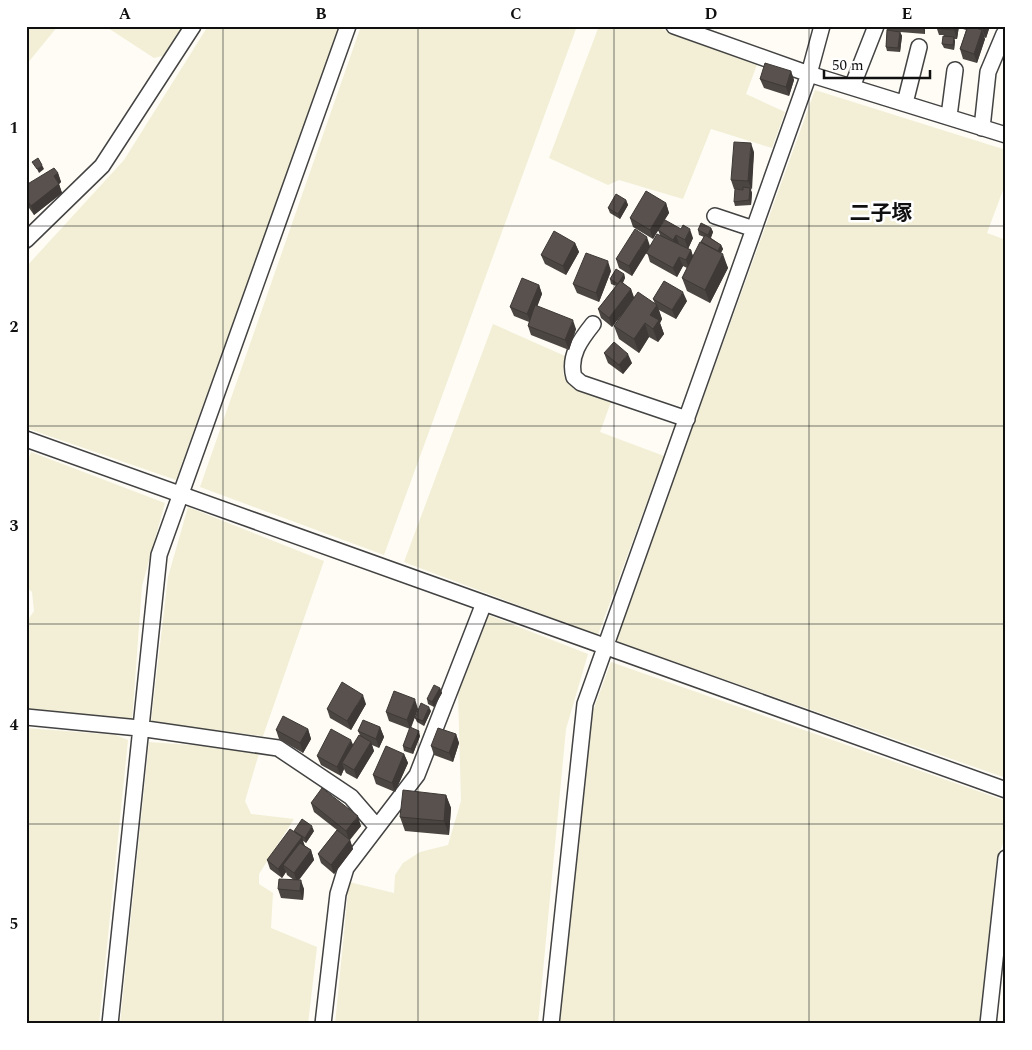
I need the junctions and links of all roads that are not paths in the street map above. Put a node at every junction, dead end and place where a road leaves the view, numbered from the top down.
1 (193, 26) edge
2 (348, 26) edge
3 (674, 26) edge
4 (822, 26) edge
5 (876, 26) edge
6 (1004, 34) dead end
7 (918, 47) dead end
8 (955, 70) dead end
9 (809, 74) junction
10 (852, 87) junction
11 (904, 103) junction
12 (948, 116) junction
13 (982, 128) junction
14 (1006, 135) edge
15 (715, 216) dead end
16 (754, 229) junction
17 (26, 240) edge
18 (593, 324) dead end
19 (687, 419) junction
20 (26, 439) edge
21 (181, 494) junction
22 (484, 603) junction
23 (606, 645) junction
24 (26, 716) edge
25 (139, 728) junction
26 (1006, 790) edge
27 (378, 827) junction
28 (1006, 858) edge
29 (110, 1024) edge
30 (323, 1024) edge
31 (551, 1024) edge
32 (988, 1024) edge

1 - 17 street
2 - 21 street
3 - 9 street
4 - 9 street
5 - 10 street
6 - 13 street
7 - 11 street
8 - 12 street
9 - 10 street
9 - 16 street
10 - 11 street
11 - 12 street
12 - 13 street
13 - 14 street
15 - 16 street
16 - 19 street
18 - 19 street
19 - 23 street
20 - 21 street
21 - 22 street
21 - 25 street
22 - 23 street
22 - 27 street
23 - 26 street
23 - 31 street
24 - 25 street
25 - 27 street
25 - 29 street
27 - 30 street
28 - 32 street

